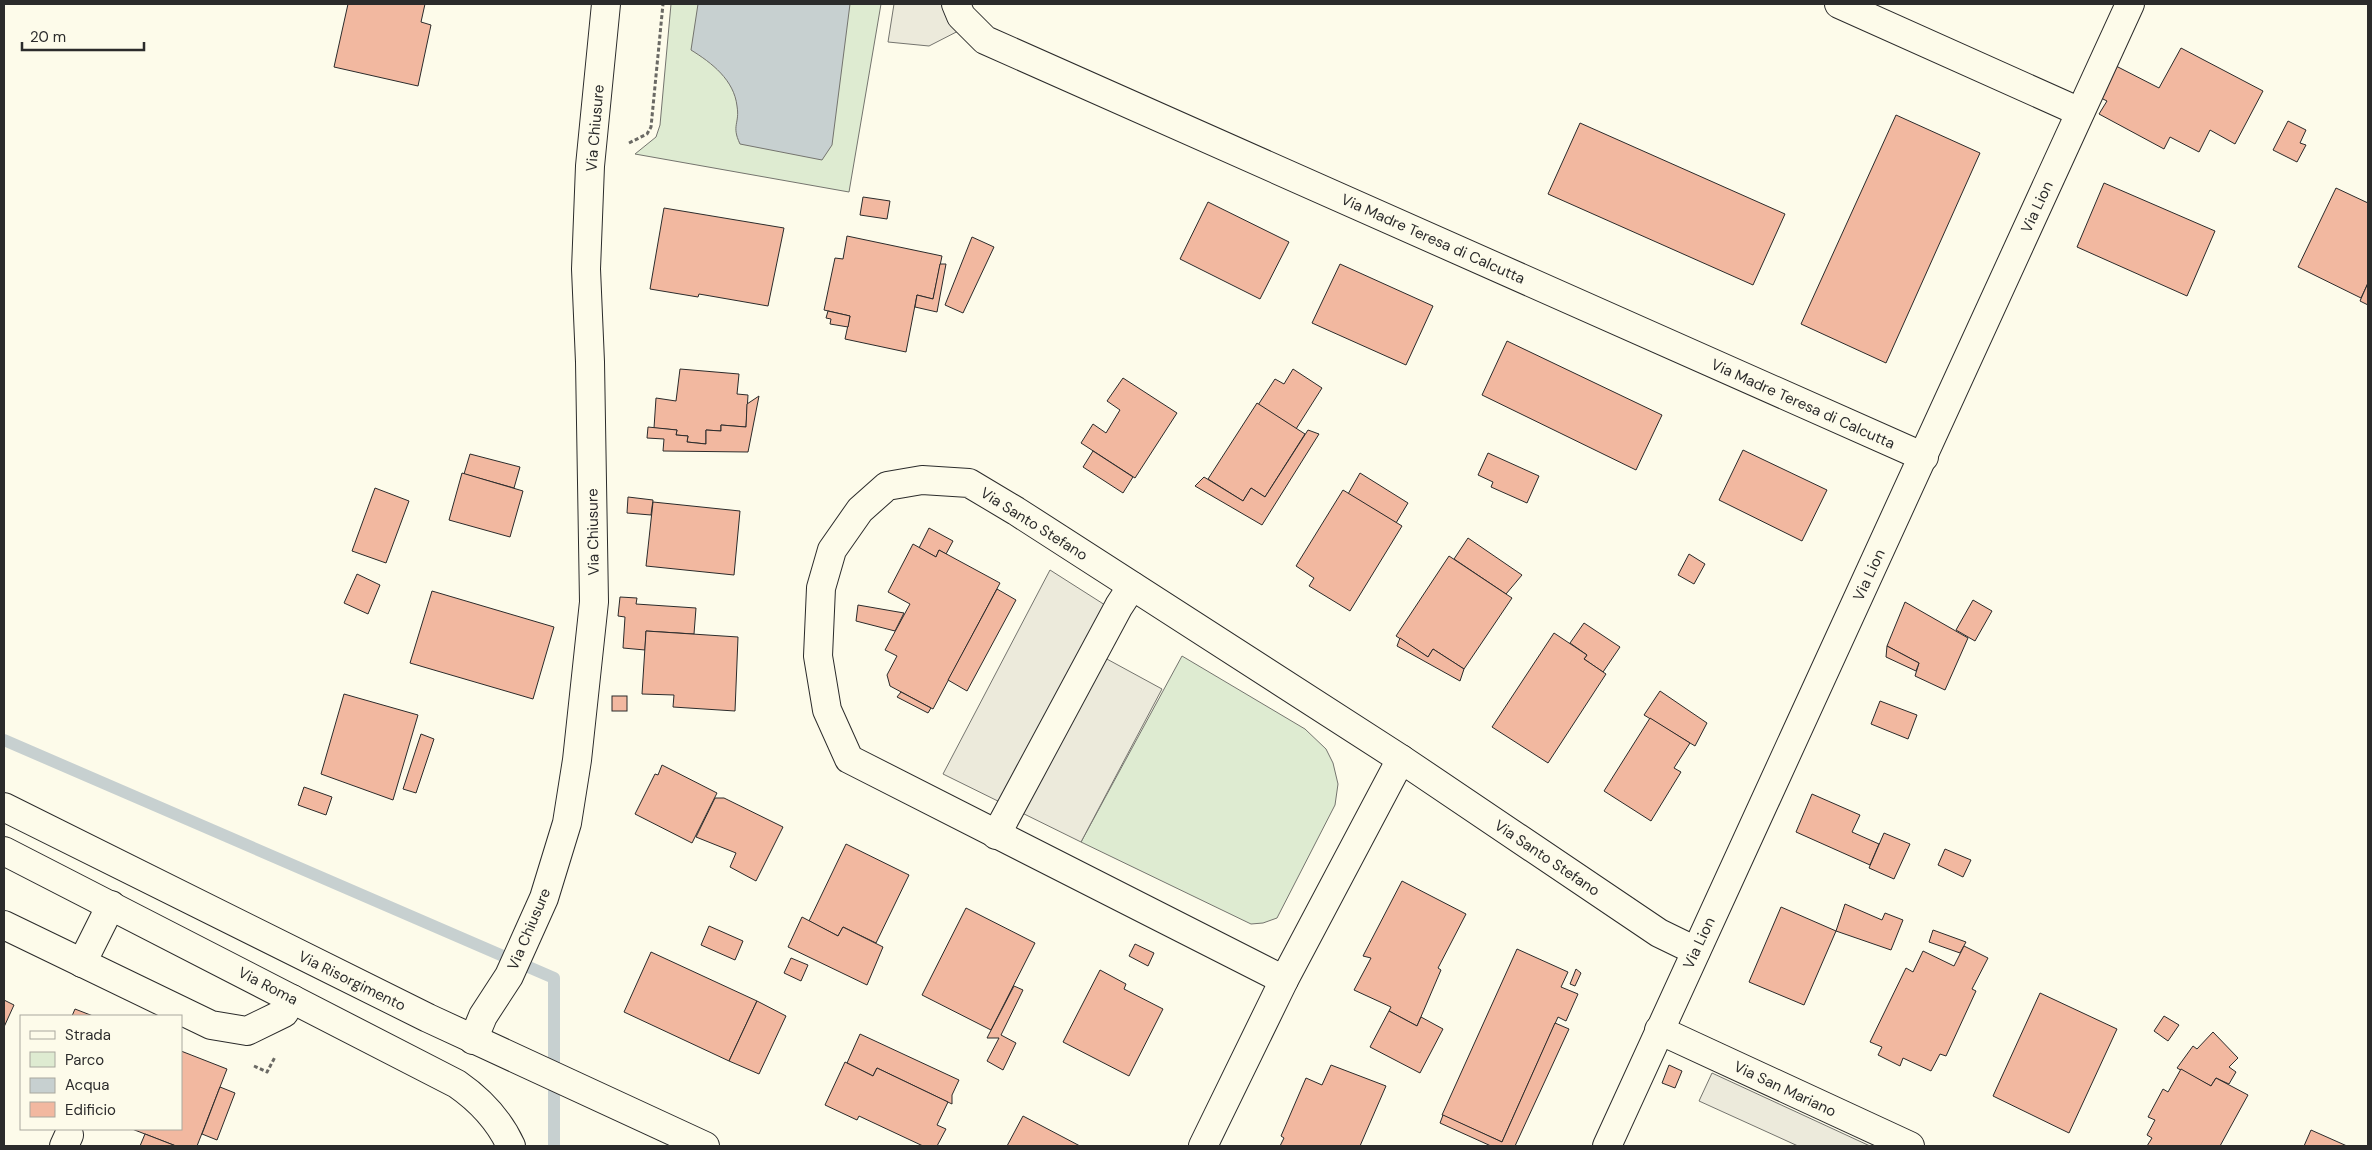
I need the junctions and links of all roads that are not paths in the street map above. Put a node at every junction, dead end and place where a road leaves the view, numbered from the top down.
1 (606, 4) edge
2 (956, 4) edge
3 (1838, 4) edge
4 (2130, 4) edge
5 (2080, 112) junction
6 (1924, 457) junction
7 (1132, 586) junction
8 (1401, 759) junction
9 (4, 807) edge
10 (996, 835) junction
11 (4, 851) edge
12 (111, 905) junction
13 (4, 925) edge
14 (1696, 951) junction
15 (82, 963) junction
16 (1284, 980) junction
17 (292, 999) junction
18 (1659, 1030) junction
19 (473, 1040) junction
20 (510, 1146) edge
21 (705, 1146) edge
22 (1203, 1146) edge
23 (1607, 1146) edge
24 (1910, 1146) edge

1 - 19 street, Via Chiusure
2 - 6 street, Via Madre Teresa di Calcutta
3 - 5 street
4 - 5 street, Via Lion
5 - 6 street, Via Lion
6 - 14 street, Via Lion
7 - 8 street, Via Santo Stefano
7 - 10 street
7 - 10 street, Via Santo Stefano
8 - 14 street, Via Santo Stefano
8 - 16 street
9 - 19 street, Via Risorgimento
10 - 16 street, Via Santo Stefano
11 - 12 street, Via Roma
12 - 15 street
12 - 17 street, Via Roma
13 - 15 street
14 - 18 street, Via Lion
15 - 17 street
16 - 22 street
17 - 20 street, Via Roma
18 - 23 street, Via Lion
18 - 24 street, Via San Mariano
19 - 21 street, Via Risorgimento

